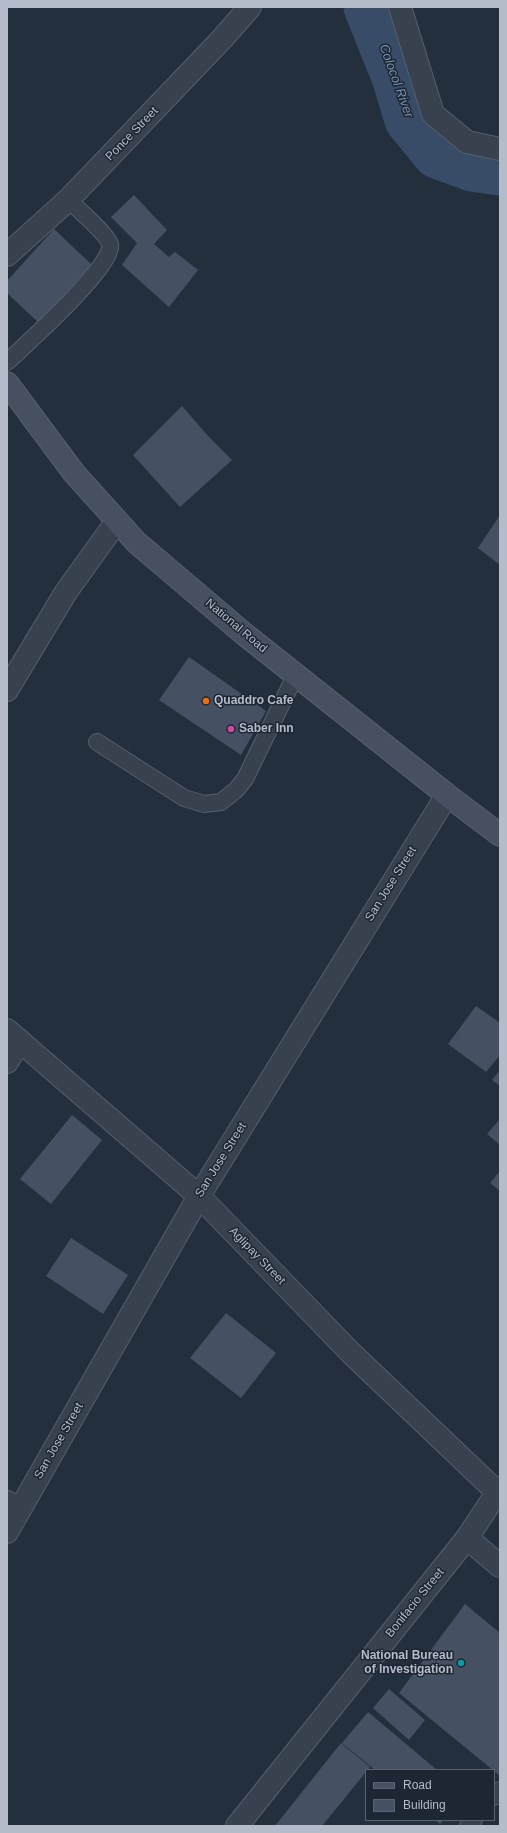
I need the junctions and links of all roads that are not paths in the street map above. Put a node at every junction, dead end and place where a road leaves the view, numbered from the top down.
1 (250, 7) edge
2 (400, 7) edge
3 (500, 149) edge
4 (68, 200) junction
5 (7, 255) edge
6 (7, 362) edge
7 (7, 383) edge
8 (117, 521) junction
9 (296, 674) junction
10 (7, 690) edge
11 (97, 742) dead end
12 (447, 795) junction
13 (500, 835) edge
14 (13, 1036) edge
15 (7, 1062) edge
16 (200, 1196) junction
17 (498, 1490) edge
18 (13, 1506) edge
19 (7, 1532) edge
20 (467, 1538) junction
21 (500, 1566) edge
22 (237, 1826) edge

1 - 4 street, Ponce Street
2 - 3 street
4 - 5 street, Ponce Street
4 - 6 lane
7 - 8 main road, National Road
8 - 9 main road, National Road
8 - 10 street
9 - 11 lane
9 - 12 main road, National Road
12 - 13 main road, National Road
12 - 16 street, San Jose Street
14 - 15 street
14 - 16 street, Aglipay Street
16 - 17 street, Aglipay Street
16 - 18 street, San Jose Street
17 - 20 street, Bonifacio Street
18 - 19 street, San Jose Street
20 - 21 street
20 - 22 street, Bonifacio Street

